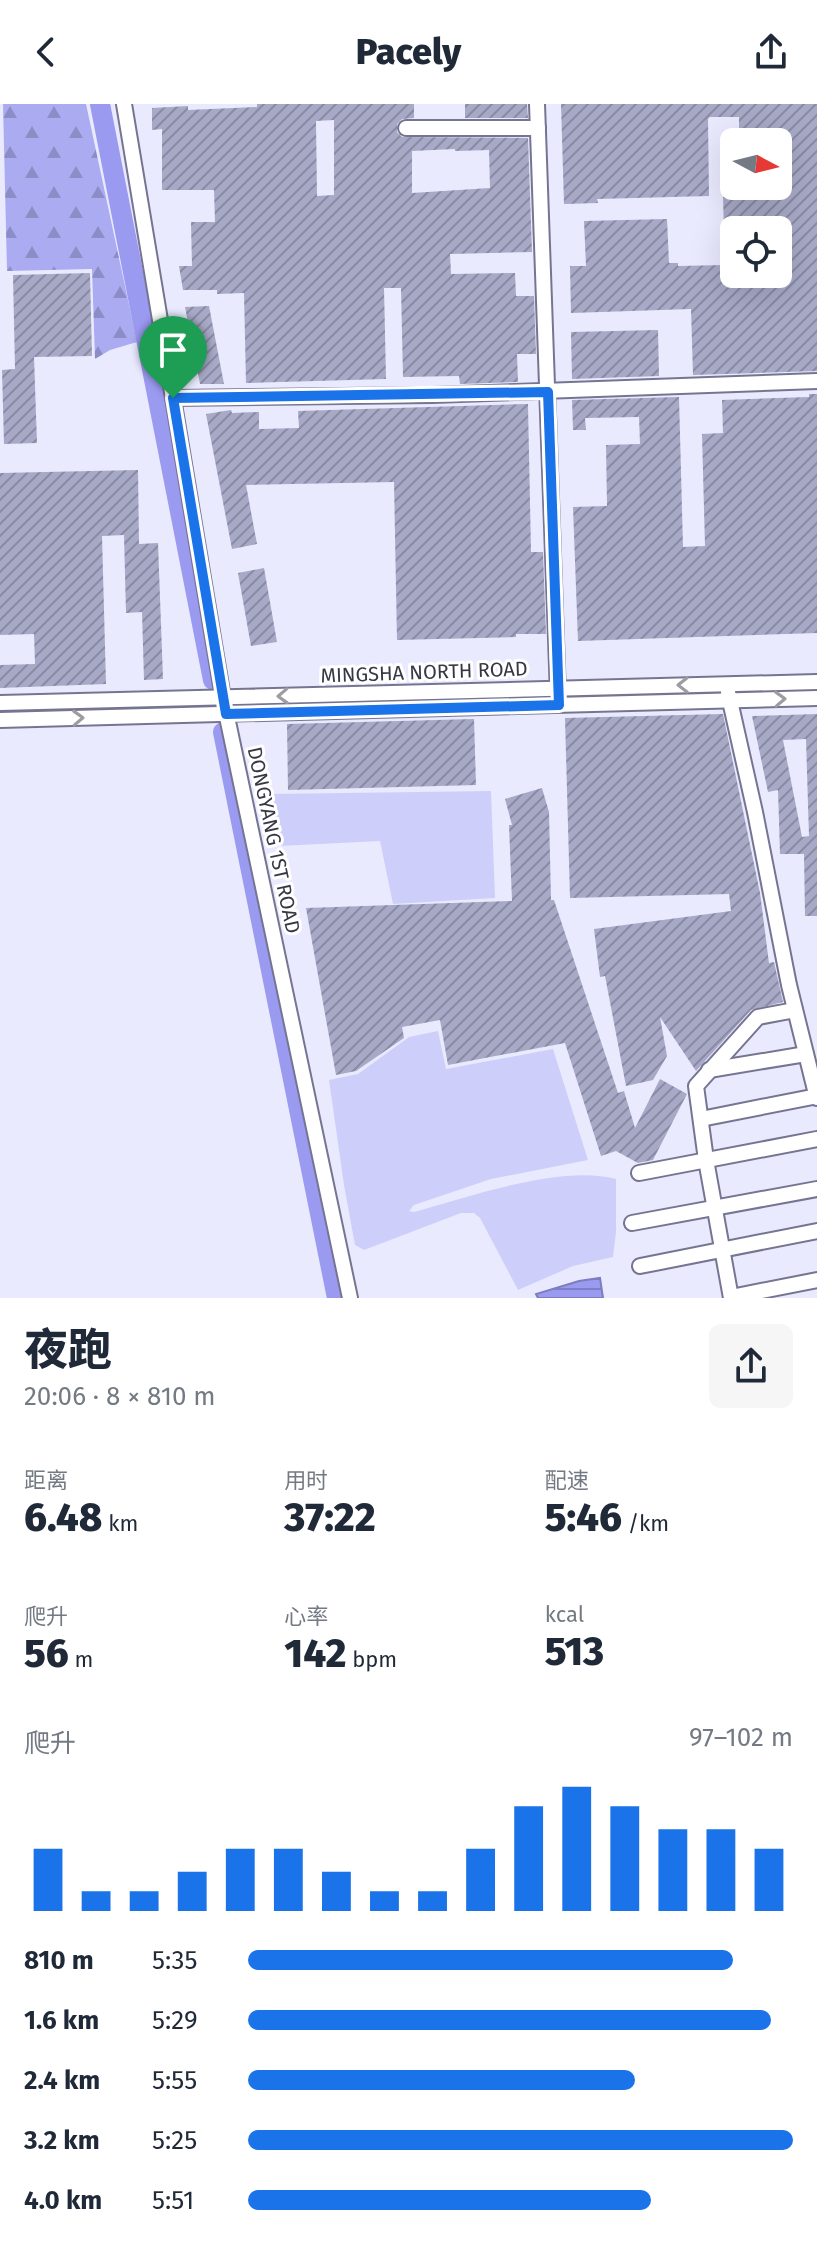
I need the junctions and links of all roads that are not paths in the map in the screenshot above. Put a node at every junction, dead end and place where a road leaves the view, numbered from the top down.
1 (124, 104) edge
2 (537, 104) edge
3 (406, 128) dead end
4 (538, 128) junction
5 (817, 381) edge
6 (548, 392) junction
7 (173, 398) junction
8 (817, 682) edge
9 (726, 684) junction
10 (558, 688) junction
11 (223, 698) junction
12 (817, 698) edge
13 (730, 701) junction
14 (0, 703) edge
15 (559, 705) junction
16 (226, 714) junction
17 (0, 720) edge
18 (795, 1010) junction
19 (806, 1054) junction
20 (709, 1070) junction
21 (817, 1097) edge
22 (701, 1119) junction
23 (817, 1139) edge
24 (706, 1160) junction
25 (639, 1173) dead end
26 (817, 1189) edge
27 (717, 1207) junction
28 (632, 1223) dead end
29 (817, 1231) edge
30 (724, 1250) junction
31 (640, 1266) dead end
32 (817, 1280) edge
33 (350, 1298) edge
34 (731, 1298) edge

1 - 7 street, DONGYANG 1ST ROAD
2 - 4 street
3 - 4 street
4 - 6 street
5 - 6 street
6 - 7 street
6 - 10 street
7 - 11 street, DONGYANG 1ST ROAD
8 - 9 street, MINGSHA NORTH ROAD
9 -> 10 street, MINGSHA NORTH ROAD
9 - 13 street
10 -> 11 street, MINGSHA NORTH ROAD
10 - 15 street
11 - 14 street, MINGSHA NORTH ROAD
11 - 16 street, DONGYANG 1ST ROAD
13 -> 12 street, MINGSHA NORTH ROAD
13 - 15 street, MINGSHA NORTH ROAD
13 - 18 street
15 - 16 street, MINGSHA NORTH ROAD
17 -> 16 street, MINGSHA NORTH ROAD
16 - 33 street, DONGYANG 1ST ROAD
18 - 19 street
18 - 20 street
19 - 20 street
19 - 21 street
20 - 22 street
21 - 22 street
22 - 24 street
23 - 24 street
24 - 25 street
24 - 27 street
26 - 27 street
27 - 28 street
27 - 30 street
29 - 30 street
30 - 31 street
30 - 34 street
32 - 34 street

